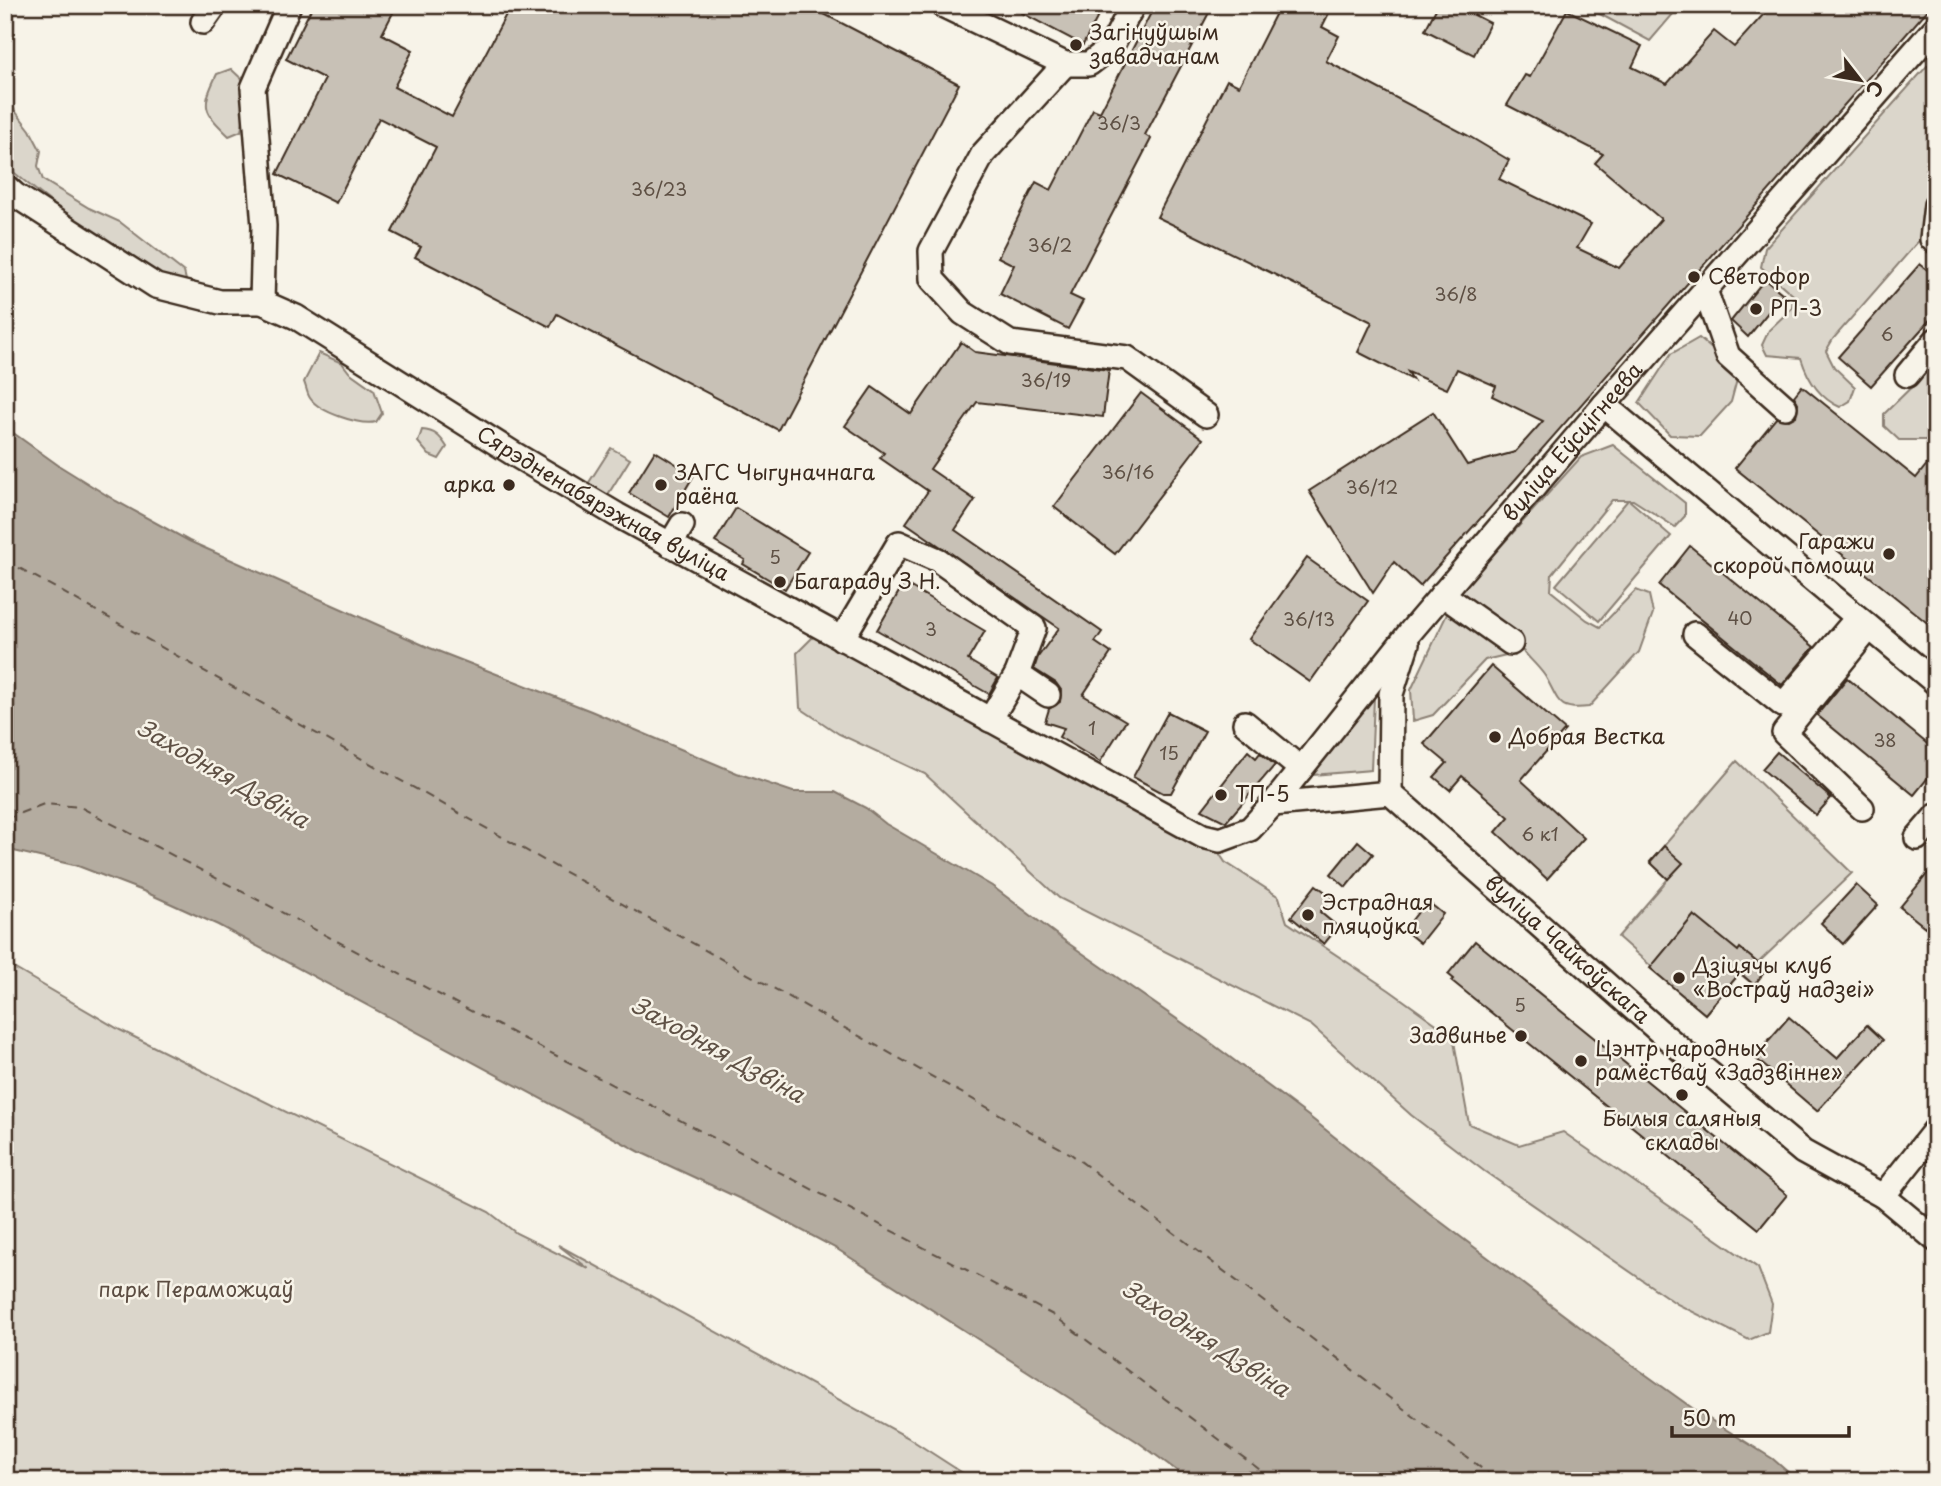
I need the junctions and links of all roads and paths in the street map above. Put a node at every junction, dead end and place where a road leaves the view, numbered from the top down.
1 (289, 5) edge
2 (942, 5) edge
3 (1133, 5) edge
4 (1936, 27) edge
5 (1065, 64) junction
6 (5, 186) edge
7 (1936, 205) edge
8 (1936, 242) edge
9 (1705, 290) junction
10 (262, 302) junction
11 (1936, 340) edge
12 (1907, 375) dead end
13 (1604, 405) junction
14 (1785, 407) dead end
15 (1206, 415) dead end
16 (682, 525) dead end
17 (670, 545) junction
18 (1442, 594) junction
19 (1863, 623) junction
20 (1411, 631) junction
21 (1695, 634) dead end
22 (842, 639) junction
23 (1511, 643) dead end
24 (1017, 674) junction
25 (1936, 683) edge
26 (1048, 695) dead end
27 (990, 720) junction
28 (1245, 723) dead end
29 (1301, 769) junction
30 (1390, 793) junction
31 (1273, 803) junction
32 (1862, 808) dead end
33 (1936, 816) edge
34 (1203, 836) joint
35 (1917, 838) dead end
36 (1936, 1129) edge
37 (1883, 1196) junction
38 (1936, 1240) edge

1 - 10 street
2 - 5 street
3 - 5 street
4 - 9 street, вуліца Еўсцігнеева
5 - 15 street
6 - 10 street, Сярэдненабярэжная вуліца
7 - 8 street
9 - 13 street, вуліца Еўсцігнеева
9 - 14 street
10 - 17 street, Сярэдненабярэжная вуліца
11 - 12 street
13 - 18 street, вуліца Еўсцігнеева
13 - 19 street
16 - 17 street
17 - 22 street, Сярэдненабярэжная вуліца
18 - 20 street, вуліца Еўсцігнеева
18 - 23 street
19 - 21 street
19 - 25 street
19 - 32 street
20 - 29 street, вуліца Еўсцігнеева
20 - 30 street
22 - 24 street
22 - 27 street, Сярэдненабярэжная вуліца
24 - 26 street
24 - 27 street
27 - 34 street, Сярэдненабярэжная вуліца
28 - 29 street
29 - 31 street, вуліца Еўсцігнеева
30 - 31 street
30 - 37 street, вуліца Чайкоўскага
31 - 34 street, вуліца Еўсцігнеева
33 - 35 street
36 - 37 street
37 - 38 street, вуліца Чайкоўскага

